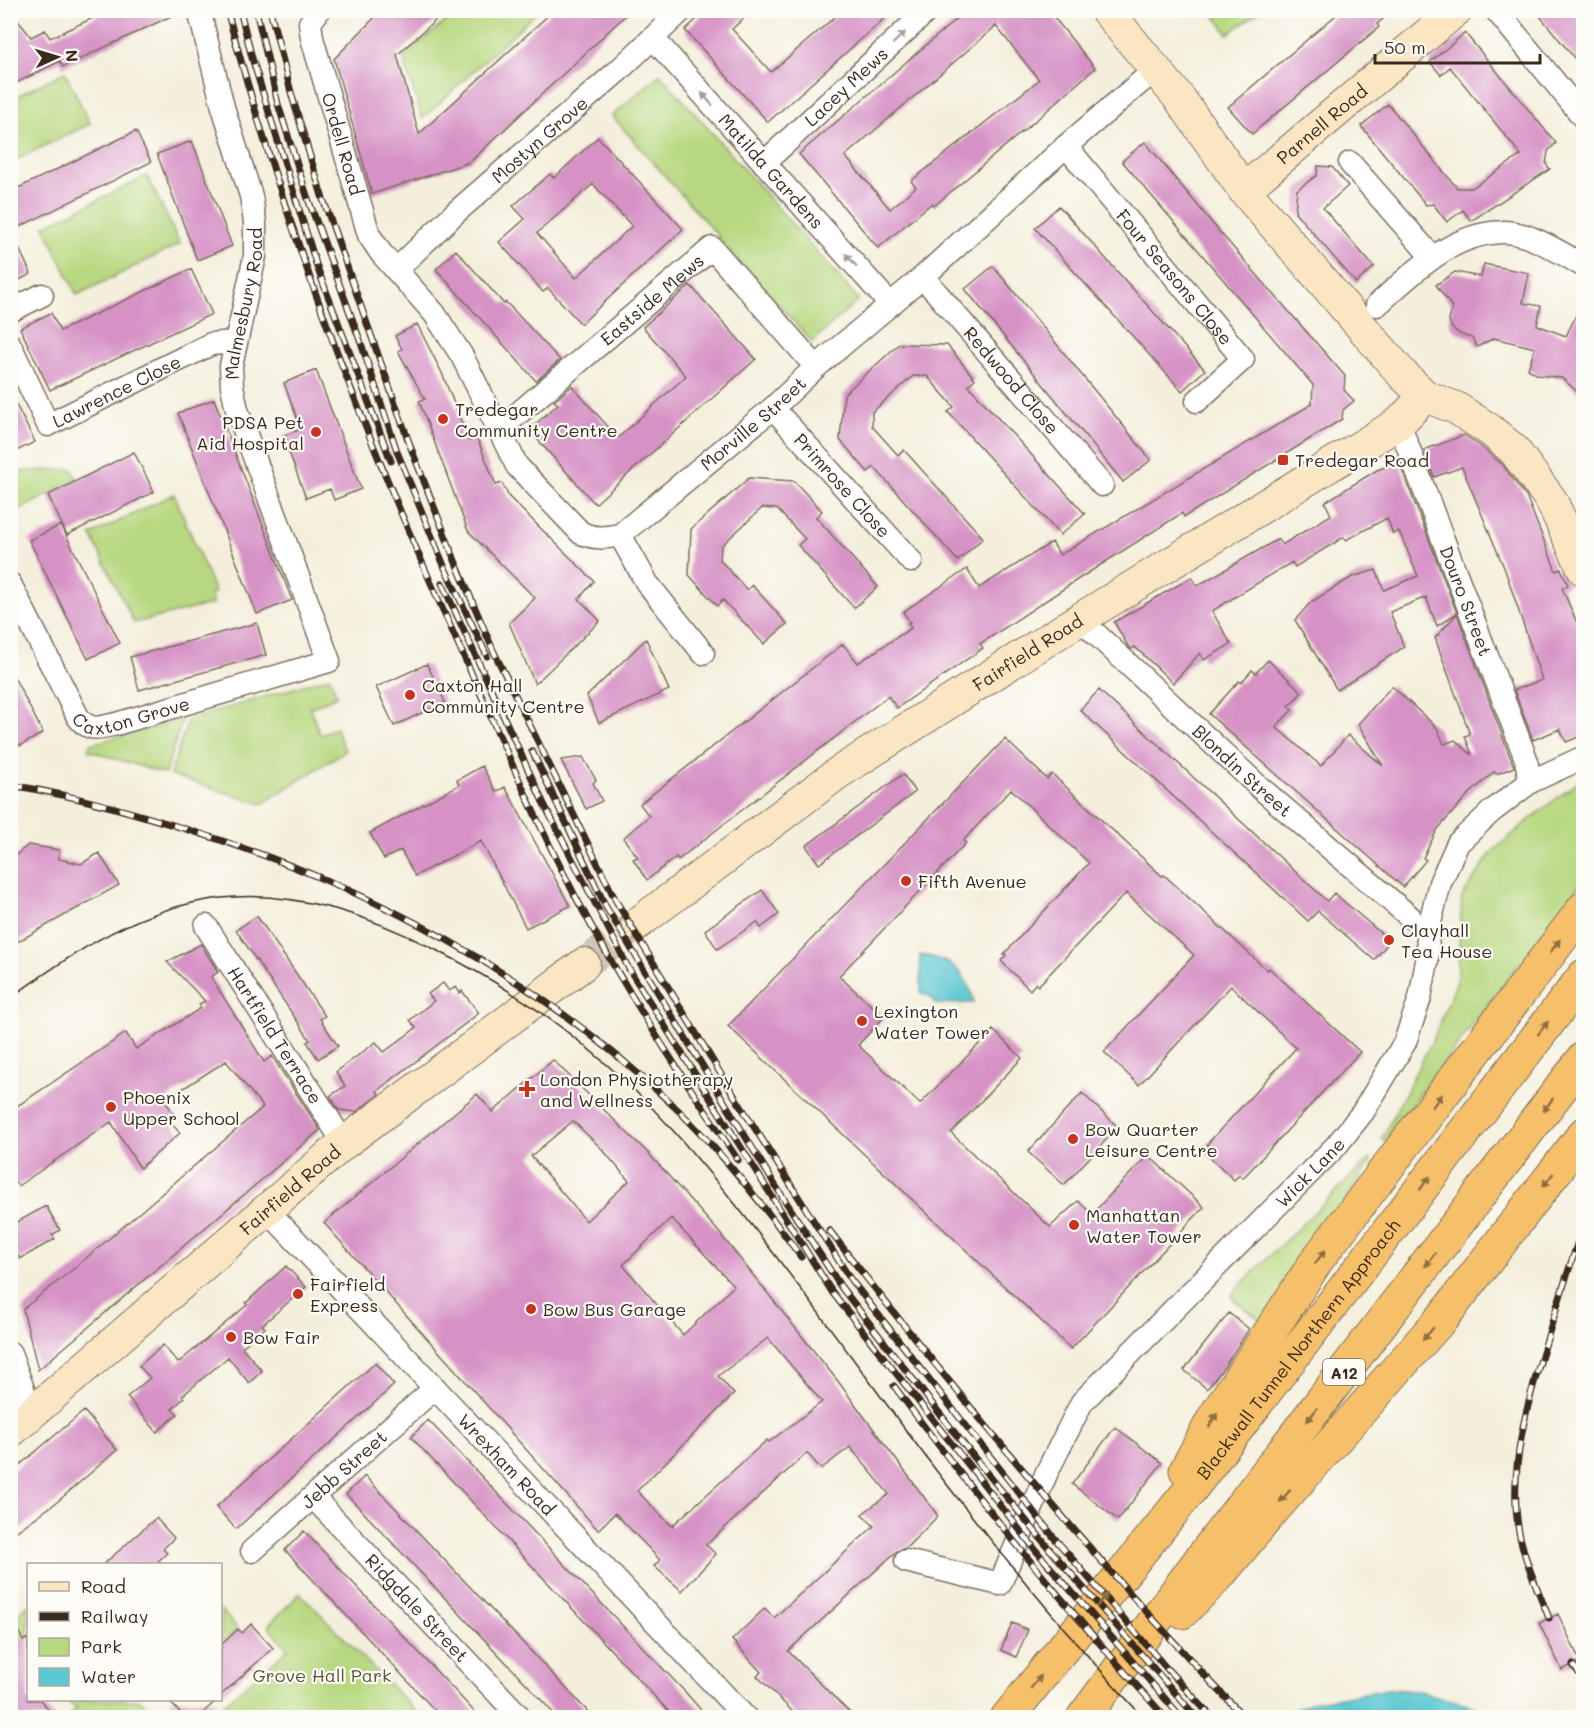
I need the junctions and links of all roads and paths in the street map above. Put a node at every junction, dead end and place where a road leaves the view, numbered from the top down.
1 (199, 10) edge
2 (319, 10) edge
3 (682, 10) edge
4 (928, 10) edge
5 (1456, 10) edge
6 (1496, 10) edge
7 (1117, 14) edge
8 (653, 38) junction
9 (1156, 69) junction
10 (1584, 118) edge
11 (1066, 146) junction
12 (765, 163) junction
13 (1350, 163) dead end
14 (1244, 190) junction
15 (1432, 257) junction
16 (1584, 266) edge
17 (396, 270) junction
18 (923, 277) junction
19 (42, 295) dead end
20 (890, 304) junction
21 (1377, 305) dead end
22 (10, 310) edge
23 (236, 342) junction
24 (10, 345) edge
25 (816, 367) junction
26 (1425, 396) junction
27 (1197, 401) dead end
28 (773, 408) junction
29 (1399, 423) junction
30 (500, 430) junction
31 (1102, 485) dead end
32 (620, 535) junction
33 (911, 561) dead end
34 (1584, 570) edge
35 (10, 584) edge
36 (1080, 619) junction
37 (703, 653) dead end
38 (328, 661) joint
39 (1584, 757) edge
40 (1530, 782) junction
41 (1584, 908) edge
42 (1410, 917) dead end
43 (637, 924) tunnel mouth
44 (206, 926) dead end
45 (584, 964) tunnel mouth
46 (1584, 976) edge
47 (1584, 1058) edge
48 (1584, 1134) edge
49 (344, 1143) junction
50 (268, 1211) junction
51 (10, 1353) edge
52 (435, 1388) junction
53 (21, 1423) edge
54 (313, 1497) junction
55 (1146, 1546) junction
56 (252, 1551) dead end
57 (906, 1561) dead end
58 (1106, 1687) junction
59 (521, 1718) edge
60 (746, 1718) edge
61 (1007, 1718) edge
62 (1083, 1718) edge

1 - 23 street, Malmesbury Road
2 - 17 street, Ordell Road
3 - 8 street, Mostyn Grove
12 -> 4 street, Lacey Mews
5 - 14 main road, Parnell Road
6 - 10 street
7 - 9 main road
12 -> 8 street, Matilda Gardens
8 - 17 street, Mostyn Grove
9 - 11 street, Morville Street
9 - 14 main road
11 - 18 street, Morville Street
11 - 27 street, Four Seasons Close
20 -> 12 street, Matilda Gardens
13 - 15 street
14 - 26 main road
15 - 16 street
15 - 21 street
17 - 30 street
18 - 20 street, Morville Street
18 - 31 street, Redwood Close
19 - 22 street
20 - 25 street, Morville Street
23 - 24 street, Lawrence Close
23 - 38 street, Malmesbury Road
25 - 28 street, Morville Street
25 - 30 street, Eastside Mews
26 - 29 main road, Fairfield Road
26 - 34 main road
28 - 32 street, Morville Street
28 - 33 street, Primrose Close
29 - 36 main road, Fairfield Road
29 - 40 street, Douro Street
30 - 32 street
32 - 37 street
35 - 38 street, Caxton Grove
36 - 42 street, Blondin Street
36 - 43 main road, Fairfield Road
39 - 40 street, Wick Lane
40 - 57 street, Wick Lane
55 -> 41 highway, A12
44 - 49 street, Hartfield Terrace
45 - 49 main road, Fairfield Road
55 -> 46 highway, Blackwall Tunnel Northern Approach / A12
47 -> 58 highway, A12
48 -> 58 highway, A12
49 - 50 main road, Fairfield Road
50 - 52 street, Wrexham Road
50 - 53 main road, Fairfield Road
51 - 53 street
52 - 54 street, Jebb Street
52 - 60 street, Wrexham Road
54 - 56 street, Jebb Street
54 - 59 street, Ridgdale Street
61 -> 55 highway, Blackwall Tunnel Northern Approach / A12
58 - 62 highway, A12

